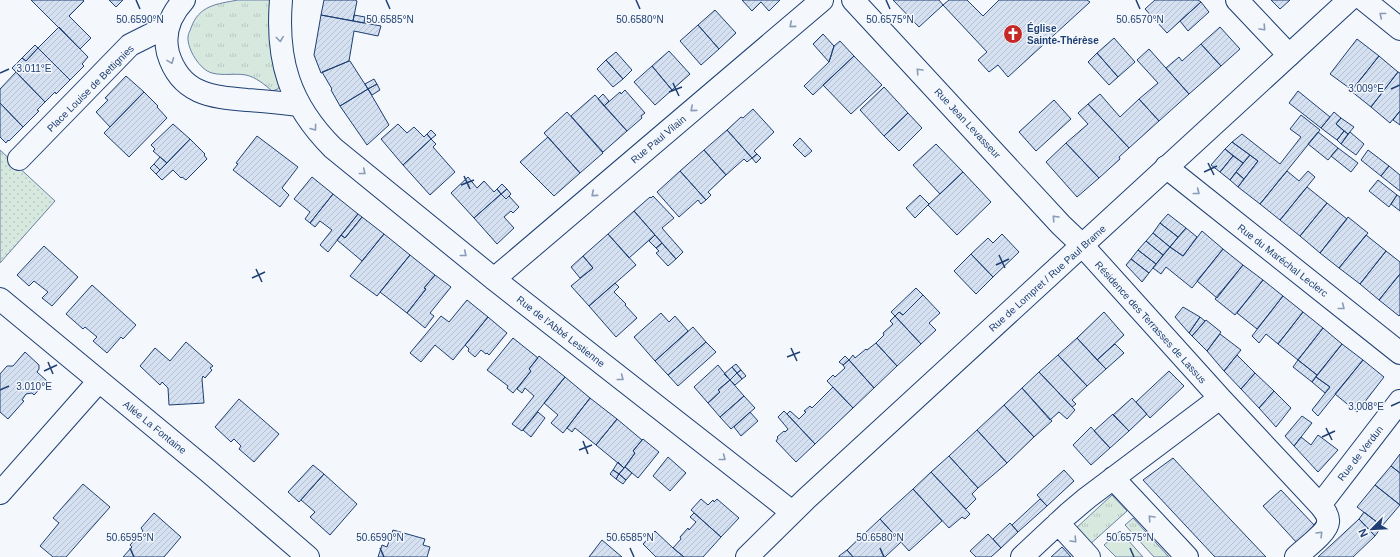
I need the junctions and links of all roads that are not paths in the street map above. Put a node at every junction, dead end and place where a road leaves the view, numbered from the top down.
1 (184, 0) edge
2 (281, 0) edge
3 (822, 0) edge
4 (853, 0) edge
5 (1237, 0) edge
6 (1349, 0) edge
7 (1364, 0) edge
8 (168, 26) junction
9 (1400, 30) edge
10 (1289, 55) junction
11 (299, 105) junction
12 (19, 159) dead end
13 (1166, 167) junction
14 (1082, 246) junction
15 (494, 279) junction
16 (0, 299) edge
17 (1400, 353) edge
18 (99, 381) junction
19 (1220, 398) junction
20 (1400, 401) edge
21 (1114, 478) junction
22 (0, 493) edge
23 (1320, 505) junction
24 (792, 512) junction
25 (1058, 523) junction
26 (308, 557) edge
27 (747, 557) edge
28 (1022, 557) edge
29 (1089, 557) edge
30 (1188, 557) edge
31 (1296, 557) edge

1 - 8 street
2 -> 11 street
3 -> 15 street, Rue Paul Vilain
14 -> 4 street, Rue Jean Levasseur
5 -> 10 street
6 - 10 street, Rue de Lompret / Rue Paul Brame
9 -> 7 street
8 -> 11 street
8 - 12 street, Place Louise de Bettignies
10 - 13 street, Rue de Lompret / Rue Paul Brame
11 -> 15 street, Rue de l'Abbé Lestienne
13 - 14 street, Rue de Lompret / Rue Paul Brame
13 -> 17 street, Rue du Maréchal Leclerc
14 - 19 street, Résidence des Terrasses de Lassus
14 - 24 street, Rue de Lompret / Rue Paul Brame
15 -> 24 street, Rue de l'Abbé Lestienne
16 - 18 street, Allée La Fontaine
18 - 22 street
18 - 26 street, Allée La Fontaine
19 - 21 street
19 - 23 street, Résidence des Terrasses de Lassus
20 - 23 street, Rue de Verdun
21 - 25 street
30 -> 21 street
31 -> 23 street, Résidence des Terrasses de Lassus
24 - 27 street, Rue de Lompret / Rue Paul Brame
25 - 28 street
25 -> 29 street

